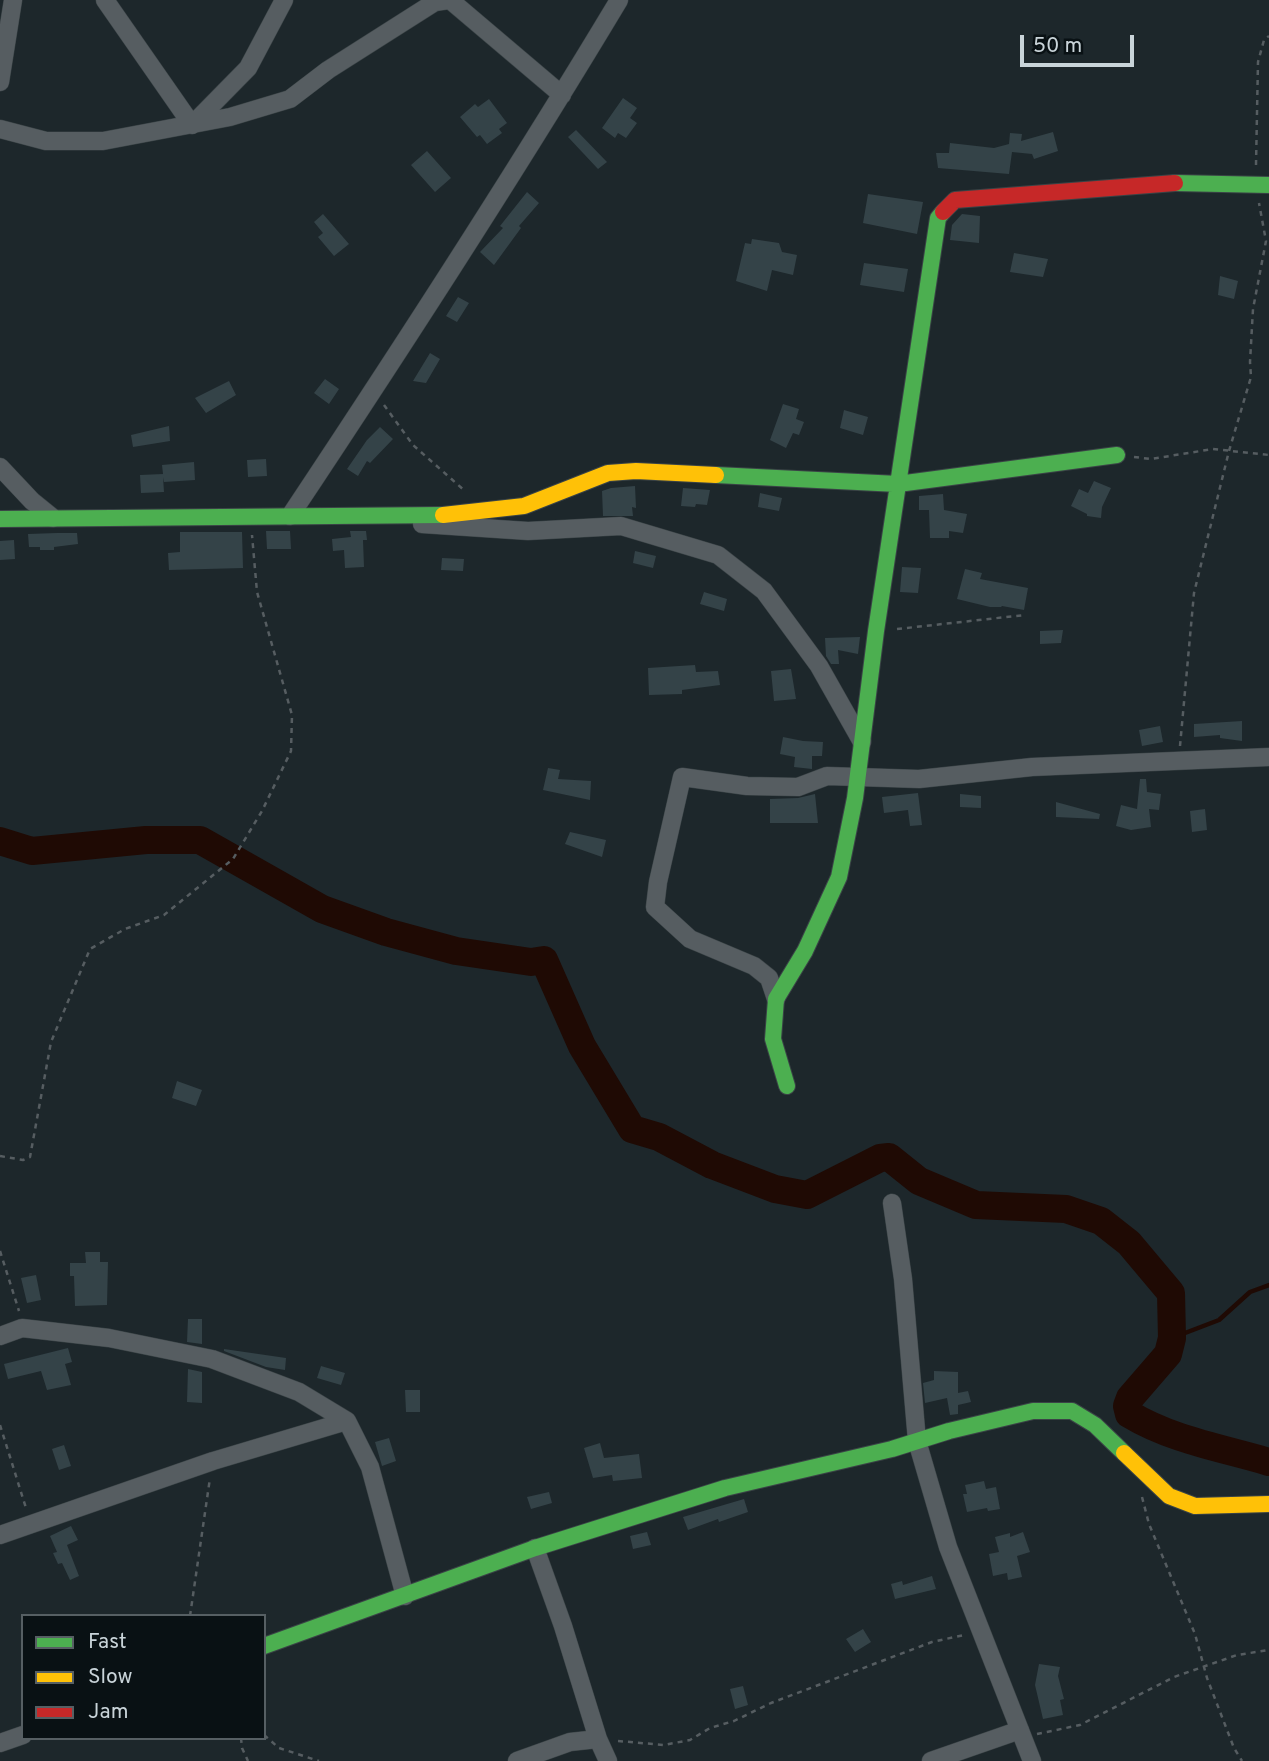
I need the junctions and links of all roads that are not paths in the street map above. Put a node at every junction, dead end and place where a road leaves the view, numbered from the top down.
1 (12, 0) edge
2 (105, 0) edge
3 (284, 0) edge
4 (449, 0) edge
5 (619, 0) edge
6 (0, 82) edge
7 (562, 94) junction
8 (192, 124) junction
9 (0, 129) edge
10 (1262, 184) edge
11 (1117, 456) road end
12 (0, 467) edge
13 (898, 484) junction
14 (395, 515) junction
15 (290, 516) junction
16 (2, 517) edge
17 (53, 518) junction
18 (862, 742) junction
19 (1269, 757) edge
20 (857, 778) junction
21 (776, 999) junction
22 (787, 1086) dead end
23 (892, 1203) dead end
24 (0, 1336) edge
25 (347, 1421) junction
26 (917, 1441) junction
27 (1269, 1504) edge
28 (0, 1535) edge
29 (535, 1548) junction
30 (405, 1596) junction
31 (266, 1645) edge
32 (1021, 1734) junction
33 (21, 1736) edge
34 (598, 1739) junction
35 (0, 1743) edge
36 (517, 1761) edge
37 (608, 1761) edge
38 (930, 1761) edge
39 (1032, 1761) edge

1 - 6 street
2 - 8 street
3 - 8 street
4 - 7 street
4 - 8 street
5 - 7 street
7 - 15 street
8 - 9 street
10 - 13 street
11 - 13 street
12 - 17 street
13 - 14 street
13 - 18 street
14 - 15 street
14 - 18 street
15 - 17 street
16 - 17 street
18 - 20 street
19 - 20 street
20 - 21 street
20 - 21 street
21 - 22 street
23 - 26 street
24 - 25 street
25 - 28 street
25 - 30 street
26 - 27 street
26 - 29 street
26 - 32 street
29 - 30 street
29 - 34 street
30 - 31 street
32 - 38 street
32 - 39 street
33 - 35 street
34 - 36 street
34 - 37 street

